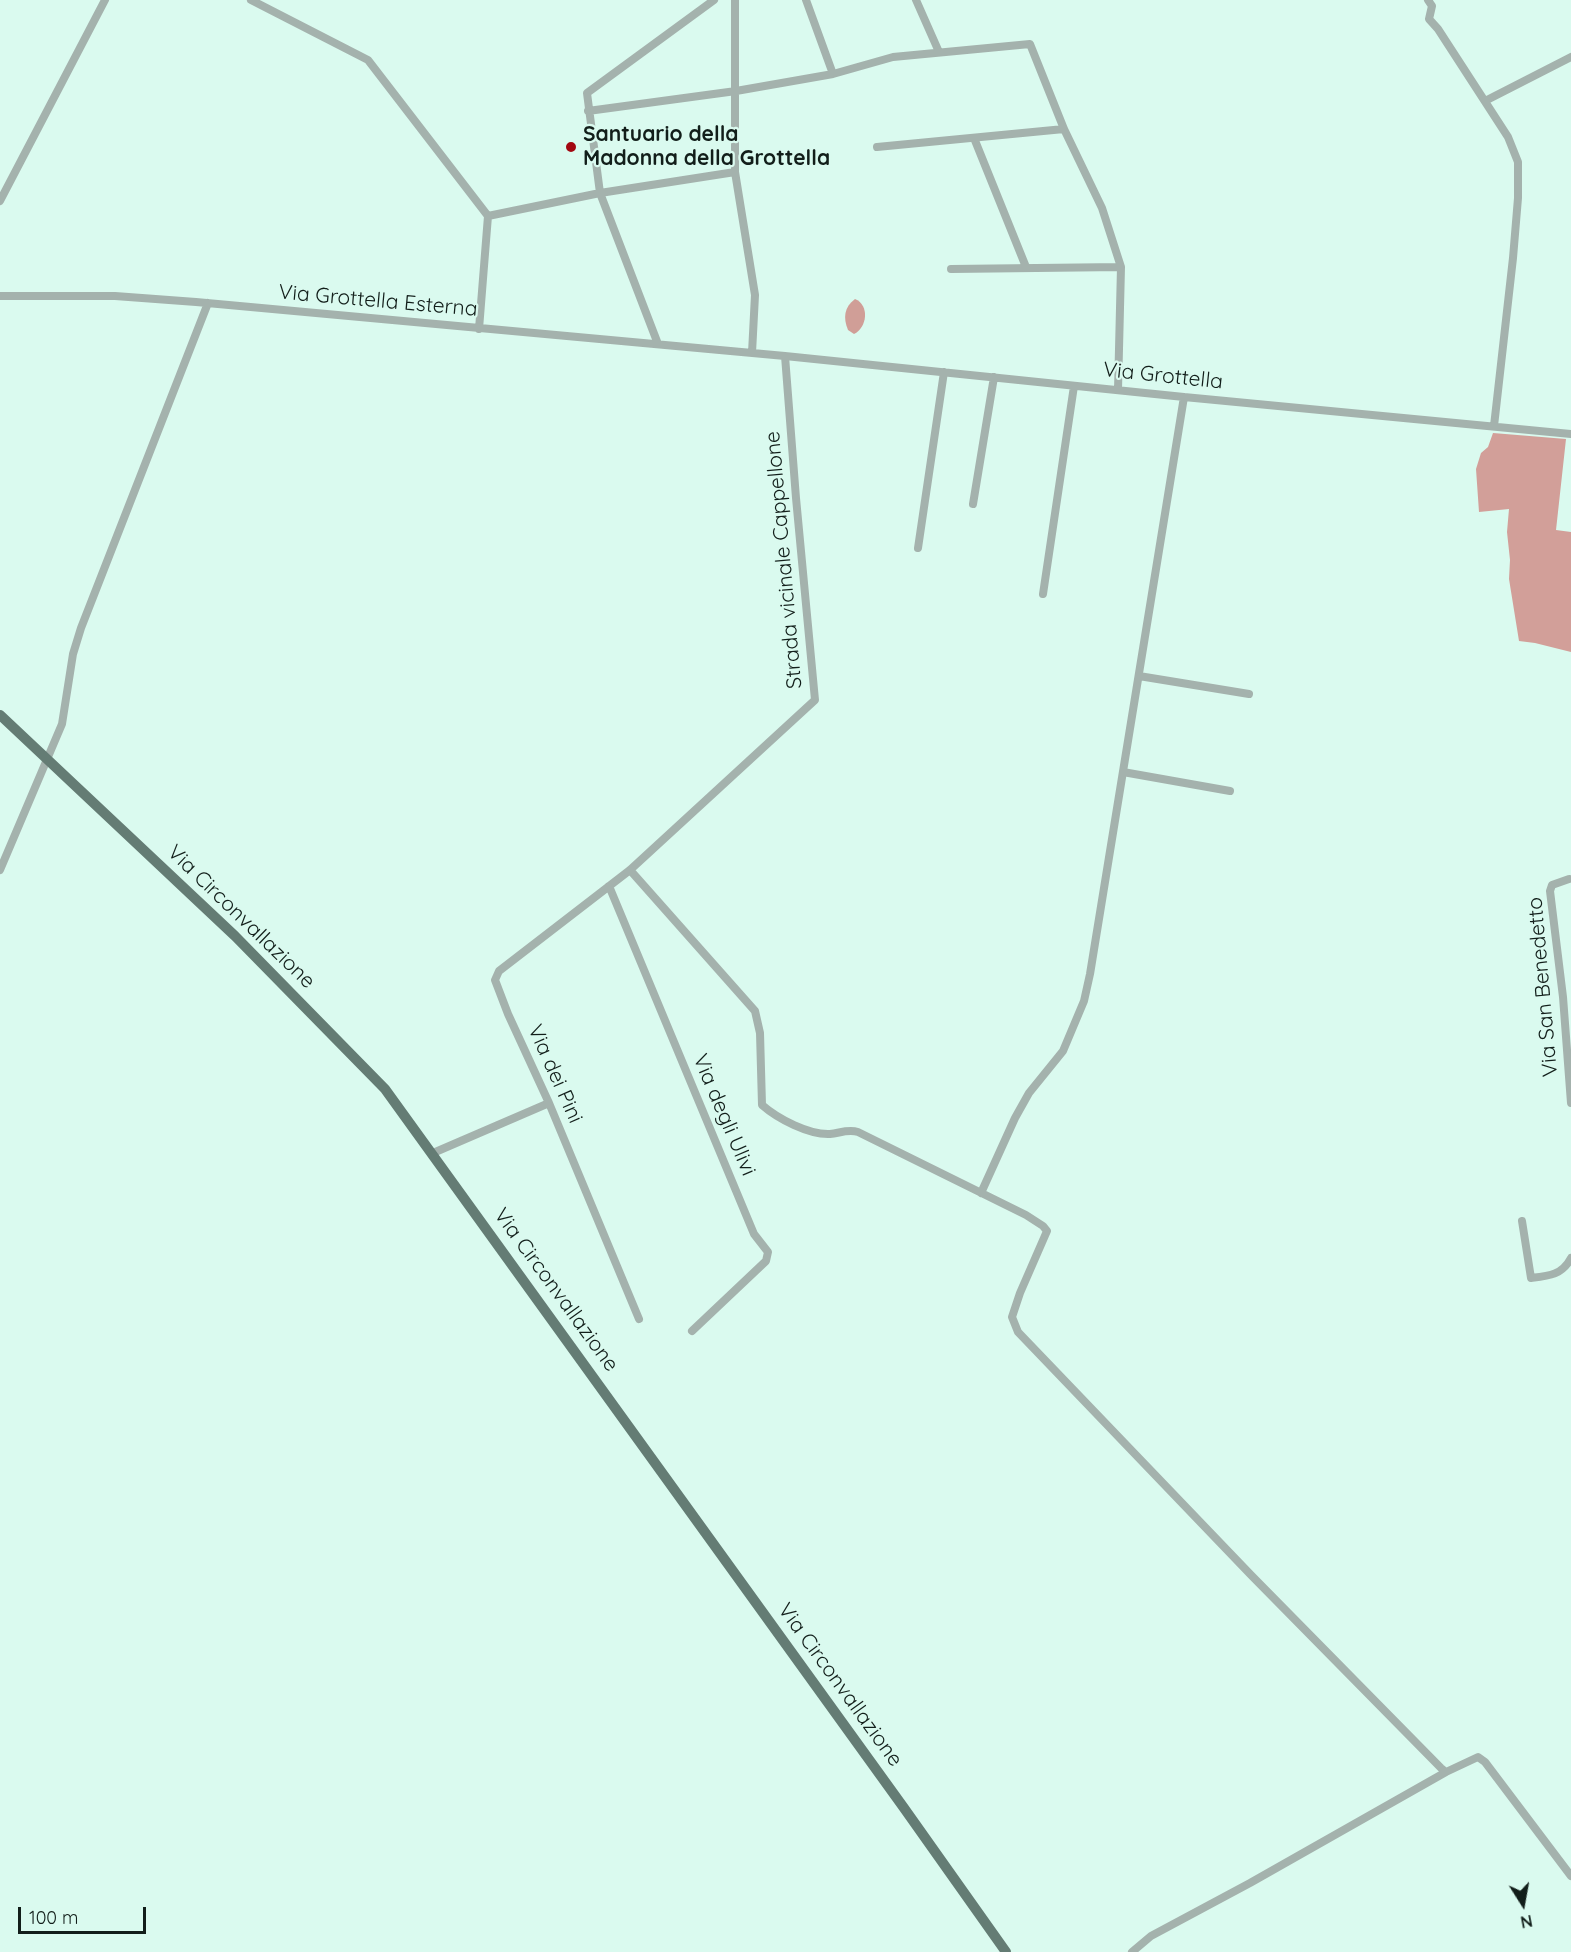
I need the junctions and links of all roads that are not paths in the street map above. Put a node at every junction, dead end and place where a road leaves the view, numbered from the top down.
1 (105, 0) edge
2 (251, 0) edge
3 (714, 0) edge
4 (735, 0) edge
5 (806, 0) edge
6 (916, 0) edge
7 (1428, 0) edge
8 (939, 52) junction
9 (1571, 57) edge
10 (833, 75) junction
11 (736, 91) junction
12 (1485, 101) junction
13 (588, 111) junction
14 (1064, 129) junction
15 (974, 138) junction
16 (877, 147) dead end
17 (735, 172) junction
18 (600, 193) junction
19 (0, 201) edge
20 (488, 216) junction
21 (1026, 267) junction
22 (1121, 267) junction
23 (951, 269) dead end
24 (0, 296) edge
25 (208, 303) junction
26 (479, 329) junction
27 (658, 344) junction
28 (752, 353) junction
29 (785, 356) junction
30 (944, 372) junction
31 (994, 377) junction
32 (1074, 386) junction
33 (1118, 390) junction
34 (1184, 397) junction
35 (1494, 426) junction
36 (1571, 434) edge
37 (973, 504) dead end
38 (918, 548) dead end
39 (1043, 594) dead end
40 (1139, 676) junction
41 (1249, 694) dead end
42 (0, 715) edge
43 (47, 760) junction
44 (1123, 772) junction
45 (1230, 791) dead end
46 (0, 870) edge
47 (630, 870) junction
48 (1569, 879) dead end
49 (609, 886) junction
50 (1567, 997) edge
51 (549, 1103) junction
52 (1571, 1103) edge
53 (433, 1153) junction
54 (981, 1193) junction
55 (1522, 1221) dead end
56 (1571, 1258) edge
57 (639, 1319) dead end
58 (692, 1331) dead end
59 (1446, 1772) junction
60 (1571, 1876) edge
61 (1004, 1951) edge
62 (1132, 1952) edge

1 - 19 street
2 - 20 street
3 - 13 street
4 - 11 street
5 - 10 street
6 - 8 street
7 - 12 street
8 - 10 street
8 - 14 street
9 - 12 street
10 - 11 street
11 - 13 street
11 - 17 street
12 - 35 street
13 - 18 street
14 - 15 street
14 - 22 street
15 - 16 street
15 - 21 street
17 - 18 street
17 - 28 street
18 - 20 street
18 - 27 street
20 - 26 street
21 - 22 street
21 - 23 street
22 - 33 street
24 - 25 street, Via Grottella Esterna
25 - 26 street, Via Grottella Esterna
25 - 43 street
26 - 27 street, Via Grottella Esterna
27 - 28 street, Via Grottella Esterna
28 - 29 street, Via Grottella
29 - 30 street, Via Grottella
29 - 47 street, Strada vicinale Cappellone
30 - 31 street, Via Grottella
30 - 38 street
31 - 32 street, Via Grottella
31 - 37 street
32 - 33 street, Via Grottella
32 - 39 street
33 - 34 street, Via Grottella
34 - 35 street, Via Grottella
34 - 40 street
35 - 36 street, Via Grottella
40 - 41 street
40 - 44 street
42 - 43 main road, Via Circonvallazione
43 - 46 street
43 - 53 main road, Via Circonvallazione
44 - 45 street
44 - 54 street
47 - 49 street, Strada vicinale Cappellone
47 - 54 street
48 - 50 street, Via San Benedetto
49 - 51 street, Via dei Pini
49 - 58 street, Via degli Ulivi
50 - 52 street, Via San Benedetto
51 - 53 street
51 - 57 street, Via dei Pini
53 - 61 main road, Via Circonvallazione
54 - 59 street
55 - 56 street
59 - 60 street
59 - 62 street

